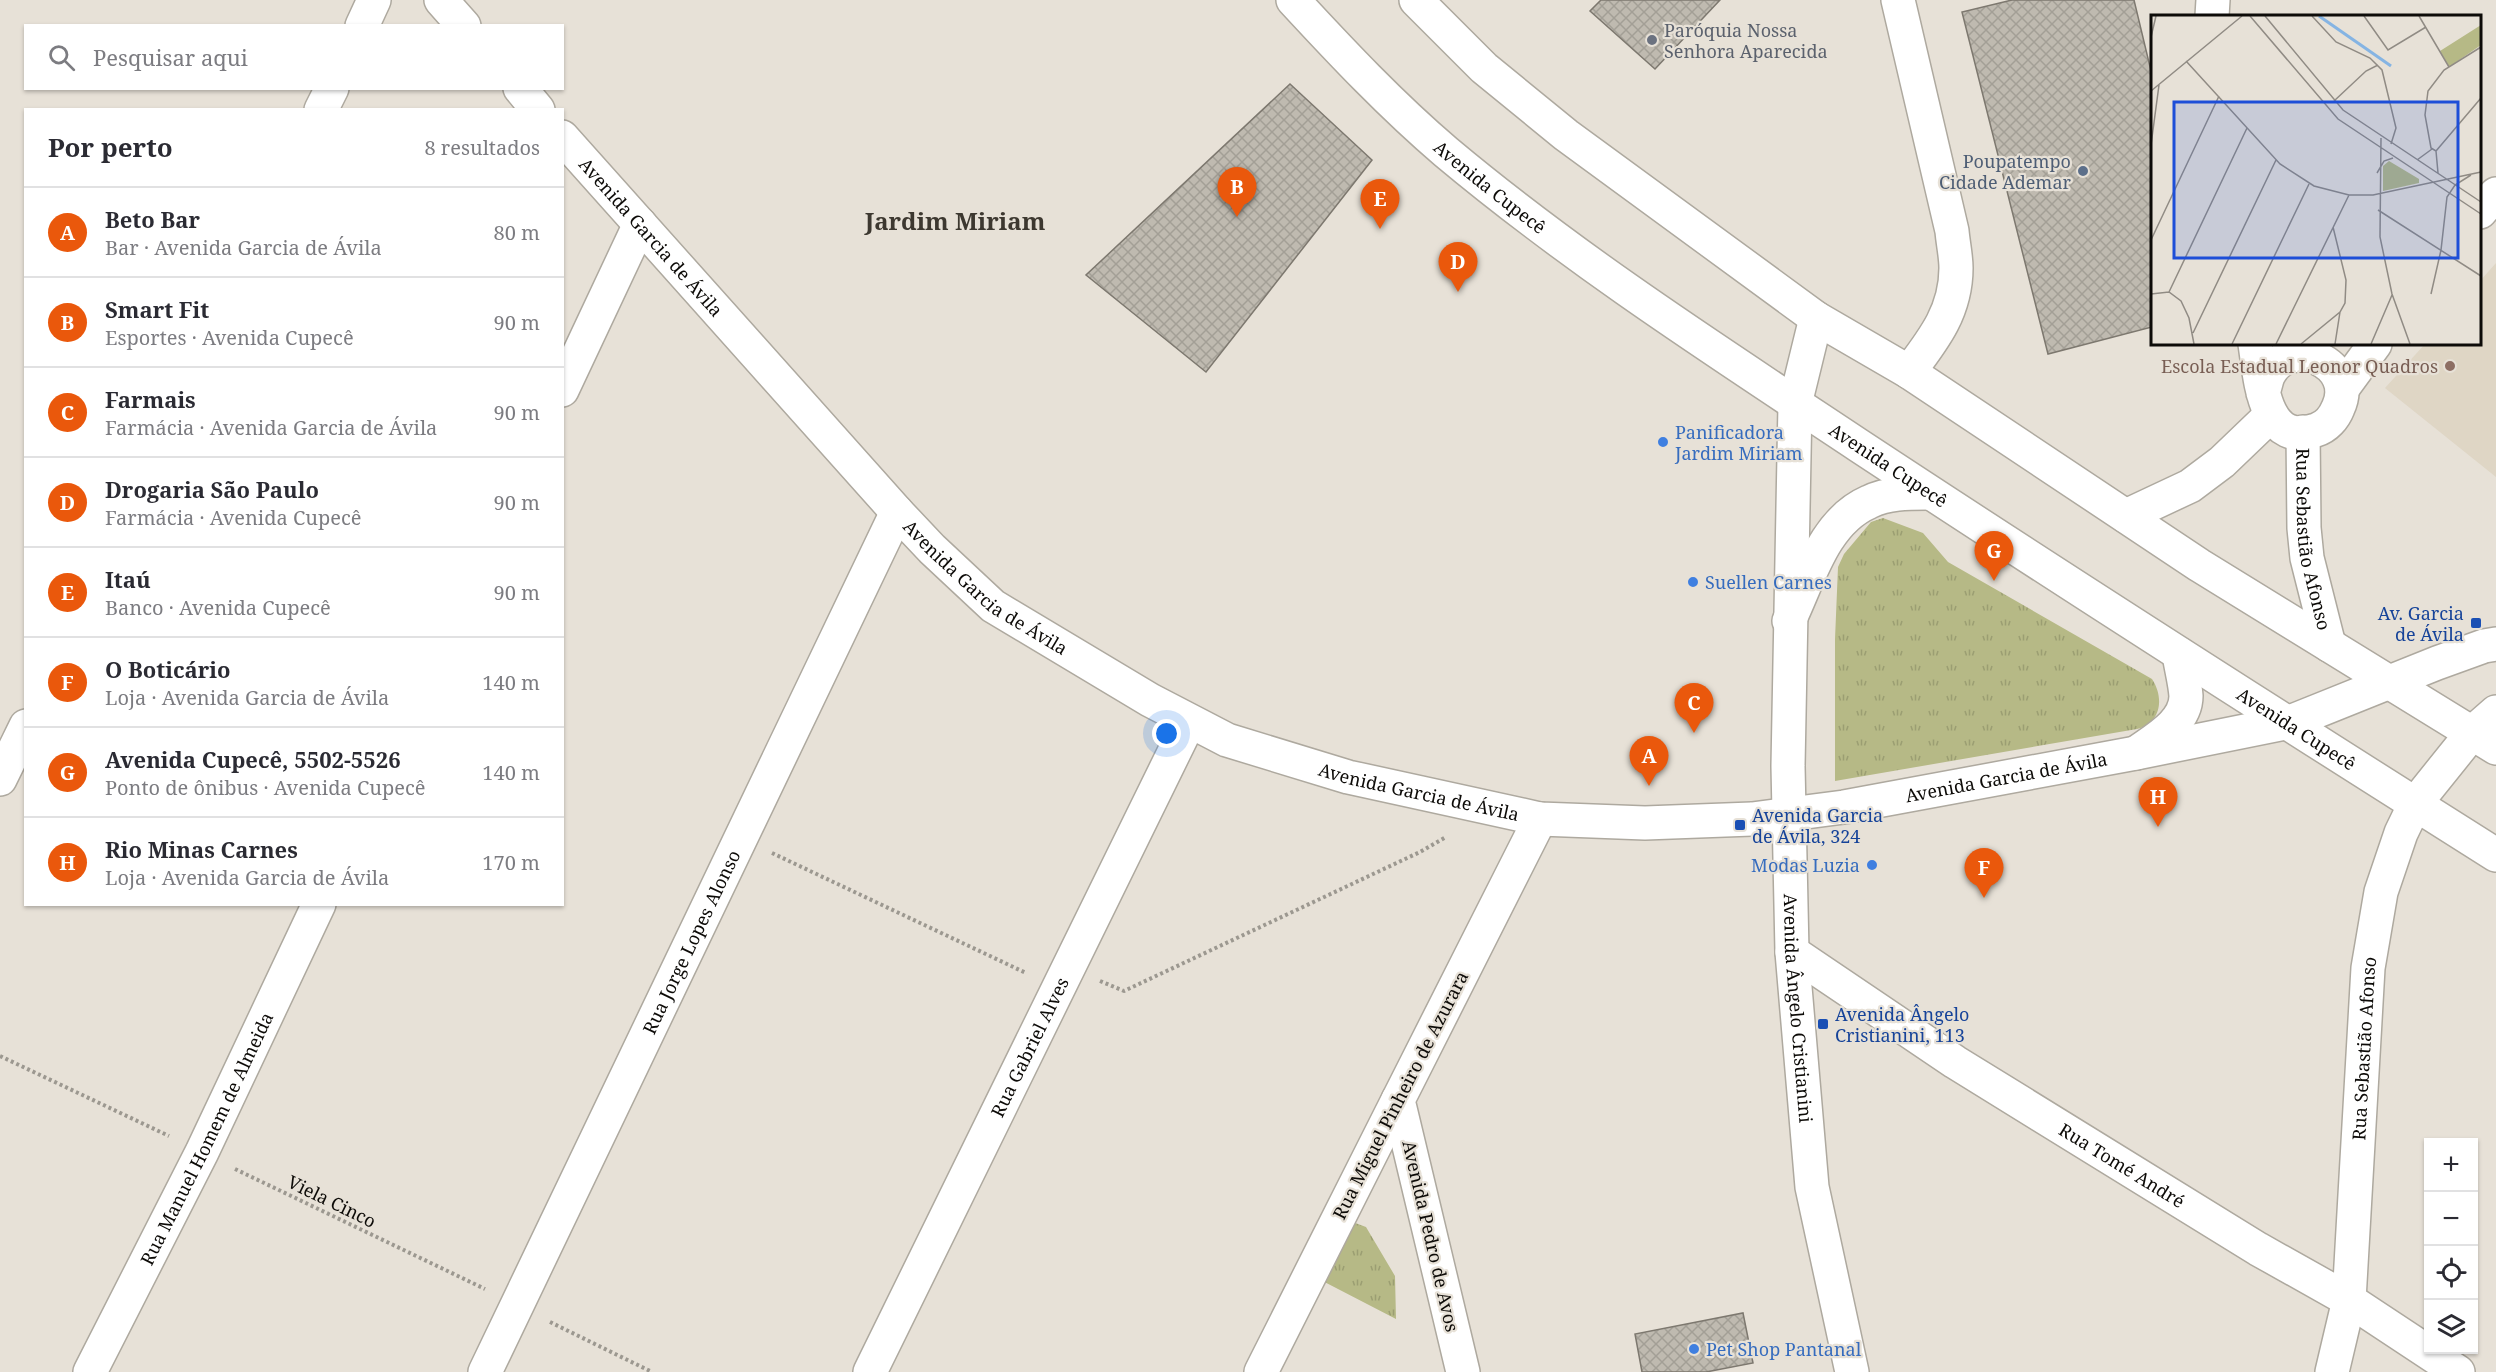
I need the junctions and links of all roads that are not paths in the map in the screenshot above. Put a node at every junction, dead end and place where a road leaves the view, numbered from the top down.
1 (374, 0) edge
2 (441, 0) edge
3 (1293, 0) edge
4 (1416, 0) edge
5 (1898, 0) edge
6 (2213, 0) edge
7 (2212, 15) edge
8 (363, 24) edge
9 (462, 24) edge
10 (331, 90) edge
11 (522, 90) edge
12 (322, 108) edge
13 (536, 108) edge
14 (564, 139) edge
15 (2496, 194) edge
16 (2481, 211) edge
17 (640, 224) junction
18 (1816, 318) junction
19 (2255, 345) edge
20 (2374, 345) edge
21 (2310, 349) edge
22 (1909, 372) junction
23 (564, 386) edge
24 (2342, 389) junction
25 (1795, 404) junction
26 (2267, 404) junction
27 (2302, 432) junction
28 (1928, 493) junction
29 (897, 512) junction
30 (2126, 516) junction
31 (1789, 621) junction
32 (2496, 644) edge
33 (2329, 645) junction
34 (2179, 654) junction
35 (2390, 683) junction
36 (1189, 722) junction
37 (2289, 722) junction
38 (24, 730) edge
39 (2488, 731) edge
40 (2136, 753) junction
41 (0, 779) edge
42 (2415, 804) junction
43 (1790, 814) junction
44 (1540, 819) junction
45 (2496, 855) edge
46 (318, 906) edge
47 (1792, 952) junction
48 (1398, 1100) junction
49 (2349, 1300) junction
50 (90, 1372) edge
51 (485, 1372) edge
52 (870, 1372) edge
53 (1261, 1372) edge
54 (1463, 1372) edge
55 (1852, 1372) edge
56 (2332, 1372) edge
57 (2458, 1372) edge

1 - 8 street
2 - 9 street
3 - 25 street, Avenida Cupecê
4 - 18 street
5 - 22 street
6 - 7 street
10 - 12 street
11 - 13 street
14 - 17 street, Avenida Garcia de Ávila
15 - 16 street
17 - 23 street
17 - 29 street, Avenida Garcia de Ávila
18 - 22 street
18 - 25 street, Avenida Ângelo Cristianini
19 - 26 street
20 - 24 street
21 - 24 street
21 - 26 street
22 - 30 street
24 - 27 street
25 - 28 street, Avenida Cupecê
25 - 31 street, Avenida Ângelo Cristianini
26 - 27 street
26 - 30 street
27 - 33 street, Rua Sebastião Afonso
28 - 31 street
28 - 34 street, Avenida Cupecê
29 - 36 street, Avenida Garcia de Ávila
29 - 51 street, Rua Jorge Lopes Alonso
30 - 33 street
31 - 43 street, Avenida Ângelo Cristianini
32 - 35 street, Avenida Garcia de Ávila
33 - 35 street
34 - 37 street, Avenida Cupecê
34 - 40 street
35 - 37 street, Avenida Garcia de Ávila
35 - 39 street
36 - 44 street, Avenida Garcia de Ávila
36 - 52 street, Rua Gabriel Alves
37 - 40 street, Avenida Garcia de Ávila
37 - 42 street, Avenida Cupecê
38 - 41 street
39 - 42 street
40 - 43 street, Avenida Garcia de Ávila
42 - 45 street, Avenida Cupecê
42 - 49 street, Rua Sebastião Afonso
43 - 44 street, Avenida Garcia de Ávila
43 - 47 street, Avenida Ângelo Cristianini
44 - 48 street, Rua Miguel Pinheiro de Azurara
46 - 50 street, Rua Manuel Homem de Almeida
47 - 49 street, Rua Tomé André
47 - 55 street, Avenida Ângelo Cristianini
48 - 53 street, Rua Miguel Pinheiro de Azurara
48 - 54 street, Avenida Pedro de Avos
49 - 56 street, Rua Sebastião Afonso
49 - 57 street, Rua Tomé André

